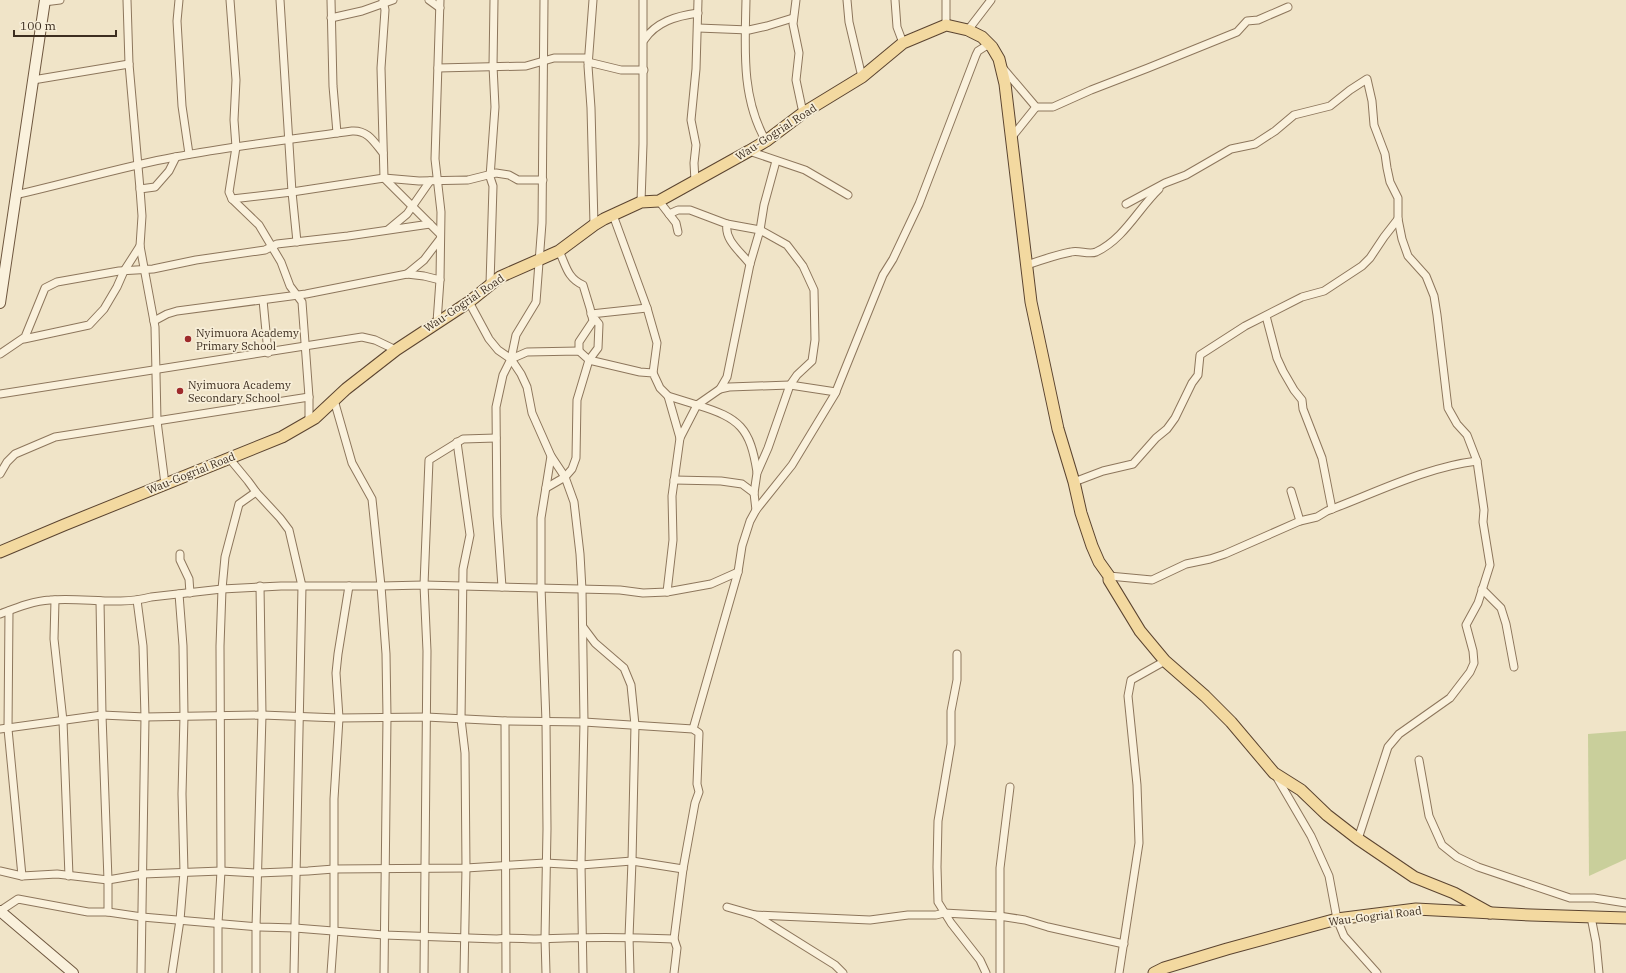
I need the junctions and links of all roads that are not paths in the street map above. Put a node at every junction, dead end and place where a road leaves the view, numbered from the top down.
1 (60, 0) edge
2 (127, 0) edge
3 (178, 0) edge
4 (230, 0) edge
5 (280, 0) edge
6 (331, 0) edge
7 (393, 0) edge
8 (429, 0) edge
9 (440, 0) edge
10 (494, 0) edge
11 (544, 0) edge
12 (593, 0) edge
13 (643, 0) edge
14 (698, 0) edge
15 (746, 0) edge
16 (796, 0) edge
17 (847, 0) edge
18 (895, 0) edge
19 (946, 0) edge
20 (991, 0) edge
21 (44, 1) edge
22 (383, 1) edge
23 (1288, 7) dead end
24 (440, 8) junction
25 (698, 14) junction
26 (331, 18) junction
27 (793, 18) junction
28 (946, 25) junction
29 (698, 28) junction
30 (745, 30) junction
31 (968, 30) junction
32 (644, 40) junction
33 (903, 43) junction
34 (989, 44) junction
35 (588, 60) junction
36 (542, 61) junction
37 (130, 64) junction
38 (1001, 65) junction
39 (493, 66) junction
40 (438, 68) junction
41 (644, 70) junction
42 (862, 77) junction
43 (33, 80) junction
44 (1036, 108) junction
45 (803, 113) junction
46 (337, 133) junction
47 (1010, 134) junction
48 (289, 140) junction
49 (766, 141) junction
50 (236, 147) junction
51 (749, 151) junction
52 (383, 153) junction
53 (189, 154) junction
54 (176, 157) junction
55 (776, 161) junction
56 (138, 165) junction
57 (491, 173) junction
58 (384, 178) junction
59 (543, 180) junction
60 (433, 181) junction
61 (695, 181) junction
62 (1165, 183) junction
63 (140, 189) junction
64 (292, 192) junction
65 (15, 195) junction
66 (848, 195) dead end
67 (232, 199) junction
68 (659, 201) junction
69 (641, 202) junction
70 (1126, 204) dead end
71 (414, 206) junction
72 (669, 214) junction
73 (613, 215) junction
74 (1398, 219) junction
75 (430, 224) junction
76 (727, 224) junction
77 (594, 225) junction
78 (388, 230) junction
79 (760, 230) junction
80 (678, 232) dead end
81 (440, 236) junction
82 (297, 242) junction
83 (140, 246) junction
84 (271, 247) junction
85 (559, 250) junction
86 (540, 259) junction
87 (750, 264) junction
88 (1027, 265) junction
89 (145, 270) junction
90 (124, 271) junction
91 (407, 274) junction
92 (440, 280) junction
93 (490, 284) junction
94 (297, 296) junction
95 (263, 300) junction
96 (469, 302) junction
97 (0, 303) edge
98 (647, 308) junction
99 (591, 314) junction
100 (1266, 316) junction
101 (154, 321) junction
102 (437, 322) junction
103 (24, 339) junction
104 (305, 347) junction
105 (396, 350) junction
106 (579, 351) junction
107 (268, 352) junction
108 (0, 354) edge
109 (511, 359) junction
110 (589, 360) junction
111 (156, 369) junction
112 (653, 373) junction
113 (790, 385) junction
114 (720, 389) junction
115 (836, 392) junction
116 (0, 394) edge
117 (668, 396) junction
118 (309, 397) junction
119 (334, 400) junction
120 (697, 405) junction
121 (157, 421) junction
122 (309, 422) junction
123 (496, 438) junction
124 (680, 438) junction
125 (456, 442) junction
126 (552, 456) junction
127 (229, 458) junction
128 (1477, 461) junction
129 (758, 473) junction
130 (0, 474) edge
131 (565, 477) junction
132 (674, 480) junction
133 (1074, 482) junction
134 (165, 484) junction
135 (546, 488) junction
136 (1291, 490) dead end
137 (256, 492) junction
138 (754, 493) junction
139 (1332, 509) junction
140 (756, 510) junction
141 (1300, 522) junction
142 (0, 552) edge
143 (180, 554) dead end
144 (738, 572) junction
145 (1109, 576) junction
146 (424, 585) junction
147 (260, 586) junction
148 (302, 586) junction
149 (349, 586) junction
150 (381, 586) junction
151 (464, 587) junction
152 (502, 587) junction
153 (541, 587) junction
154 (222, 589) junction
155 (1482, 589) junction
156 (582, 590) junction
157 (667, 592) junction
158 (190, 593) junction
159 (179, 594) junction
160 (55, 600) junction
161 (137, 600) junction
162 (100, 601) junction
163 (9, 611) junction
164 (0, 614) edge
165 (583, 627) junction
166 (957, 654) dead end
167 (1165, 661) junction
168 (1514, 666) dead end
169 (102, 715) junction
170 (262, 715) junction
171 (184, 716) junction
172 (220, 716) junction
173 (145, 717) junction
174 (300, 717) junction
175 (387, 717) junction
176 (426, 717) junction
177 (339, 718) junction
178 (461, 719) junction
179 (63, 721) junction
180 (506, 721) junction
181 (546, 722) junction
182 (584, 722) junction
183 (635, 725) junction
184 (4, 729) edge
185 (693, 729) junction
186 (1419, 760) dead end
187 (1274, 773) junction
188 (1010, 786) dead end
189 (1358, 839) junction
190 (632, 861) junction
191 (545, 864) junction
192 (580, 865) junction
193 (506, 866) junction
194 (424, 868) junction
195 (466, 868) junction
196 (334, 869) junction
197 (386, 869) junction
198 (683, 869) junction
199 (0, 871) edge
200 (221, 871) junction
201 (296, 871) junction
202 (184, 872) junction
203 (258, 872) junction
204 (143, 874) junction
205 (22, 876) junction
206 (69, 876) junction
207 (108, 880) junction
208 (1626, 903) edge
209 (727, 907) dead end
210 (0, 911) edge
211 (108, 912) junction
212 (944, 913) junction
213 (1490, 913) junction
214 (755, 915) junction
215 (1000, 916) junction
216 (142, 917) junction
217 (1591, 917) junction
218 (1626, 918) edge
219 (1337, 919) junction
220 (180, 920) junction
221 (218, 923) junction
222 (256, 927) junction
223 (295, 928) junction
224 (334, 930) junction
225 (384, 935) junction
226 (423, 936) junction
227 (583, 937) junction
228 (628, 937) junction
229 (464, 938) junction
230 (506, 938) junction
231 (545, 938) junction
232 (674, 939) junction
233 (1124, 944) junction
234 (68, 972) edge
235 (141, 973) edge
236 (172, 973) edge
237 (218, 973) edge
238 (256, 973) edge
239 (294, 973) edge
240 (331, 973) edge
241 (384, 973) edge
242 (424, 973) edge
243 (464, 973) edge
244 (506, 973) edge
245 (546, 973) edge
246 (583, 973) edge
247 (630, 973) edge
248 (674, 973) edge
249 (843, 973) edge
250 (986, 973) edge
251 (1000, 973) edge
252 (1119, 973) edge
253 (1154, 973) edge
254 (1377, 973) edge
255 (1600, 973) edge

1 - 21 street
2 - 37 street
3 - 53 street
4 - 50 street
5 - 48 street
6 - 26 street
7 - 22 street
8 - 24 street
9 - 24 street
10 - 39 street
11 - 36 street
12 - 35 street
13 - 32 street
14 - 25 street
15 - 30 street
16 - 27 street
17 - 42 street
18 - 33 street
19 - 28 street
20 - 31 street
21 - 43 street
22 - 26 street
22 - 52 street
23 - 44 street
24 - 40 street
25 - 29 street
25 - 32 street
26 - 46 street
27 - 30 street
27 - 45 street
28 - 31 main road
28 - 33 main road, Wau-Gogrial Road
29 - 30 street
29 - 61 street
30 - 49 street
31 - 34 main road
32 - 41 street
33 - 42 main road, Wau-Gogrial Road
34 - 38 main road
34 - 115 street
35 - 36 street
35 - 41 street
35 - 77 street
36 - 39 street
36 - 59 street
37 - 43 street
37 - 56 street
38 - 44 street
38 - 47 main road
39 - 40 street
39 - 57 street
40 - 60 street
41 - 69 street
42 - 45 main road, Wau-Gogrial Road
43 - 65 street
44 - 47 street
45 - 49 main road, Wau-Gogrial Road
46 - 48 street
46 - 52 street
47 - 88 main road
48 - 50 street
48 - 64 street
49 - 51 main road, Wau-Gogrial Road
50 - 53 street
50 - 67 street
51 - 55 street
51 - 61 main road, Wau-Gogrial Road
52 - 58 street
53 - 54 street
54 - 56 street
54 - 63 street
55 - 66 street
55 - 79 street
56 - 63 street
56 - 65 street
57 - 59 street
57 - 60 street
57 - 93 street
58 - 60 street
58 - 64 street
58 - 71 street
59 - 86 street
60 - 71 street
60 - 81 street
61 - 68 main road, Wau-Gogrial Road
62 - 70 street
62 - 74 street
62 - 88 street
63 - 83 street
64 - 67 street
64 - 82 street
65 - 97 street
67 - 84 street
68 - 69 main road, Wau-Gogrial Road
68 - 72 street
69 - 73 main road, Wau-Gogrial Road
71 - 75 street
71 - 78 street
72 - 76 street
72 - 80 street
73 - 77 main road, Wau-Gogrial Road
73 - 98 street
74 - 100 street
74 - 128 street
75 - 78 street
75 - 81 street
76 - 79 street
76 - 87 street
77 - 85 main road, Wau-Gogrial Road
78 - 82 street
79 - 87 street
79 - 113 street
81 - 91 street
81 - 92 street
82 - 84 street
83 - 89 street
83 - 90 street
84 - 89 street
84 - 94 street
85 - 86 main road, Wau-Gogrial Road
85 - 99 street
86 - 93 main road, Wau-Gogrial Road
86 - 109 street
87 - 114 street
88 - 133 main road
89 - 90 street
89 - 101 street
90 - 103 street
90 - 103 street
91 - 92 street
91 - 94 street
92 - 102 street
93 - 96 main road, Wau-Gogrial Road
94 - 95 street
94 - 104 street
95 - 101 street
95 - 107 street
96 - 102 main road, Wau-Gogrial Road
96 - 109 street
98 - 99 street
98 - 112 street
99 - 106 street
99 - 110 street
100 - 133 street
100 - 139 street
101 - 111 street
102 - 105 main road, Wau-Gogrial Road
103 - 108 street
104 - 105 street
104 - 107 street
104 - 118 street
105 - 119 main road, Wau-Gogrial Road
106 - 109 street
106 - 110 street
107 - 111 street
109 - 123 street
109 - 126 street
110 - 112 street
110 - 131 street
111 - 116 street
111 - 121 street
112 - 117 street
113 - 114 street
113 - 115 street
113 - 129 street
114 - 120 street
115 - 140 street
117 - 120 street
117 - 124 street
118 - 121 street
118 - 122 street
119 - 122 main road, Wau-Gogrial Road
119 - 150 street
120 - 124 street
120 - 129 street
121 - 130 street
121 - 134 street
122 - 127 main road, Wau-Gogrial Road
123 - 125 street
123 - 152 street
124 - 132 street
125 - 146 street
125 - 151 street
126 - 131 street
126 - 135 street
127 - 134 main road, Wau-Gogrial Road
127 - 137 street
128 - 139 street
128 - 155 street
129 - 138 street
131 - 135 street
131 - 156 street
132 - 138 street
132 - 157 street
133 - 145 main road
134 - 142 main road, Wau-Gogrial Road
135 - 153 street
136 - 141 street
137 - 148 street
137 - 154 street
138 - 140 street
139 - 141 street
140 - 144 street
141 - 145 street
143 - 158 street
144 - 157 street
144 - 185 street
145 - 167 main road
146 - 150 street
146 - 151 street
146 - 176 street
147 - 148 street
147 - 154 street
147 - 170 street
148 - 149 street
148 - 174 street
149 - 150 street
149 - 177 street
150 - 175 street
151 - 152 street
151 - 178 street
152 - 153 street
153 - 156 street
153 - 181 street
154 - 158 street
154 - 172 street
155 - 168 street
155 - 189 street
156 - 157 street
156 - 165 street
158 - 159 street
159 - 161 street
159 - 171 street
160 - 162 street
160 - 163 street
160 - 179 street
161 - 162 street
161 - 173 street
162 - 169 street
163 - 164 street
163 - 184 street
165 - 182 street
165 - 183 street
166 - 212 street
167 - 187 main road
167 - 233 street
169 - 173 street
169 - 179 street
169 - 207 street
170 - 172 street
170 - 174 street
170 - 203 street
171 - 172 street
171 - 173 street
171 - 202 street
172 - 200 street
173 - 204 street
174 - 177 street
174 - 201 street
175 - 176 street
175 - 177 street
175 - 197 street
176 - 178 street
176 - 194 street
177 - 196 street
178 - 180 street
178 - 195 street
179 - 184 street
179 - 206 street
180 - 181 street
180 - 193 street
181 - 182 street
181 - 191 street
182 - 183 street
182 - 192 street
183 - 185 street
183 - 190 street
184 - 205 street
185 - 198 street
186 - 208 street
187 - 189 main road
187 - 219 street
188 - 215 street
189 - 213 main road
190 - 192 street
190 - 198 street
190 - 228 street
191 - 192 street
191 - 193 street
191 - 231 street
192 - 227 street
193 - 195 street
193 - 230 street
194 - 195 street
194 - 197 street
194 - 226 street
195 - 229 street
196 - 197 street
196 - 201 street
196 - 224 street
197 - 225 street
198 - 232 street
199 - 205 street
200 - 202 street
200 - 203 street
200 - 221 street
201 - 203 street
201 - 223 street
202 - 204 street
202 - 220 street
203 - 222 street
204 - 207 street
204 - 216 street
205 - 206 street
206 - 207 street
207 - 211 street
209 - 214 street
210 - 211 street
210 - 234 street
211 - 216 street
212 - 214 street
212 - 215 street
212 - 250 street
213 - 217 main road, Wau-Gogrial Road
213 - 219 main road, Wau-Gogrial Road
214 - 249 street
215 - 233 street
215 - 251 street
216 - 220 street
216 - 235 street
217 - 218 main road, Wau-Gogrial Road
217 - 255 street
219 - 253 main road, Wau-Gogrial Road
219 - 254 street
220 - 221 street
220 - 236 street
221 - 222 street
221 - 237 street
222 - 223 street
222 - 238 street
223 - 224 street
223 - 239 street
224 - 225 street
224 - 240 street
225 - 226 street
225 - 241 street
226 - 229 street
226 - 242 street
227 - 228 street
227 - 231 street
227 - 246 street
228 - 232 street
228 - 247 street
229 - 230 street
229 - 243 street
230 - 231 street
230 - 244 street
231 - 245 street
232 - 248 street
233 - 252 street

